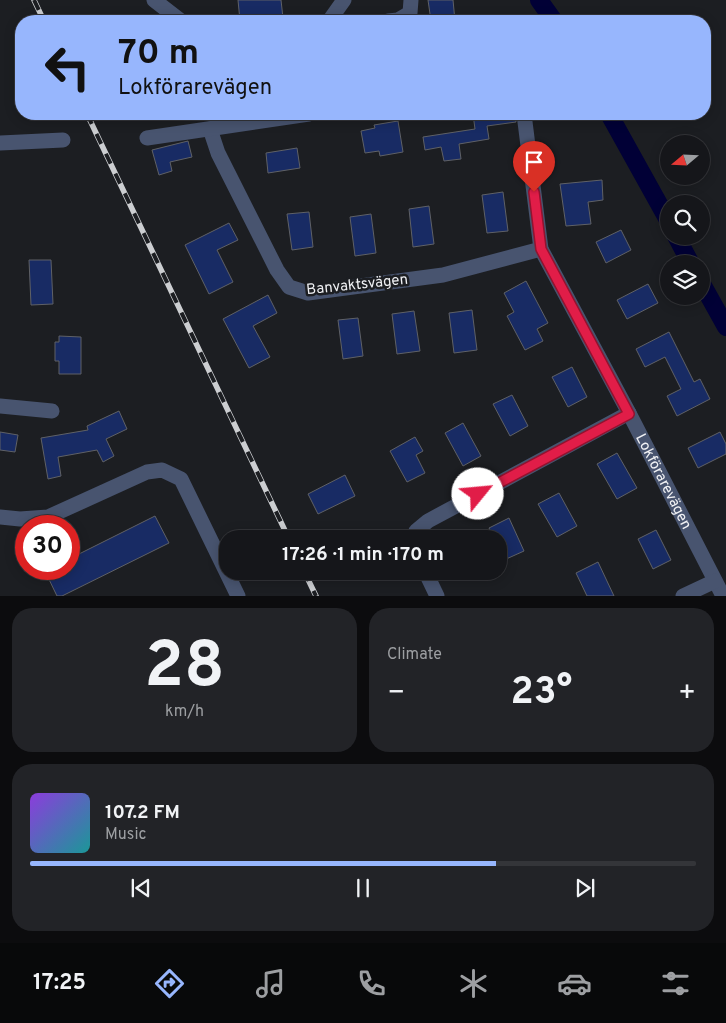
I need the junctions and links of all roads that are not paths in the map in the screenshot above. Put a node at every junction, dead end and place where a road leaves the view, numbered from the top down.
1 (154, 0) edge
2 (344, 0) edge
3 (411, 0) edge
4 (173, 15) edge
5 (333, 15) edge
6 (407, 15) edge
7 (269, 120) edge
8 (525, 120) edge
9 (210, 129) junction
10 (147, 138) dead end
11 (63, 140) dead end
12 (0, 143) edge
13 (541, 249) junction
14 (0, 406) edge
15 (52, 411) dead end
16 (629, 414) junction
17 (0, 517) edge
18 (417, 530) edge
19 (429, 580) edge
20 (715, 580) junction
21 (238, 596) edge
22 (437, 596) edge
23 (683, 596) edge
24 (723, 596) edge

1 - 4 street
2 - 5 street
3 - 6 street
7 - 9 street
8 - 13 street, Lokförarevägen
9 - 10 street
9 - 13 street, Banvaktsvägen
11 - 12 street
13 - 16 street, Lokförarevägen
14 - 15 street
16 - 18 street
16 - 20 street, Lokförarevägen
17 - 21 street
19 - 22 street
20 - 23 street
20 - 24 street, Lokförarevägen

